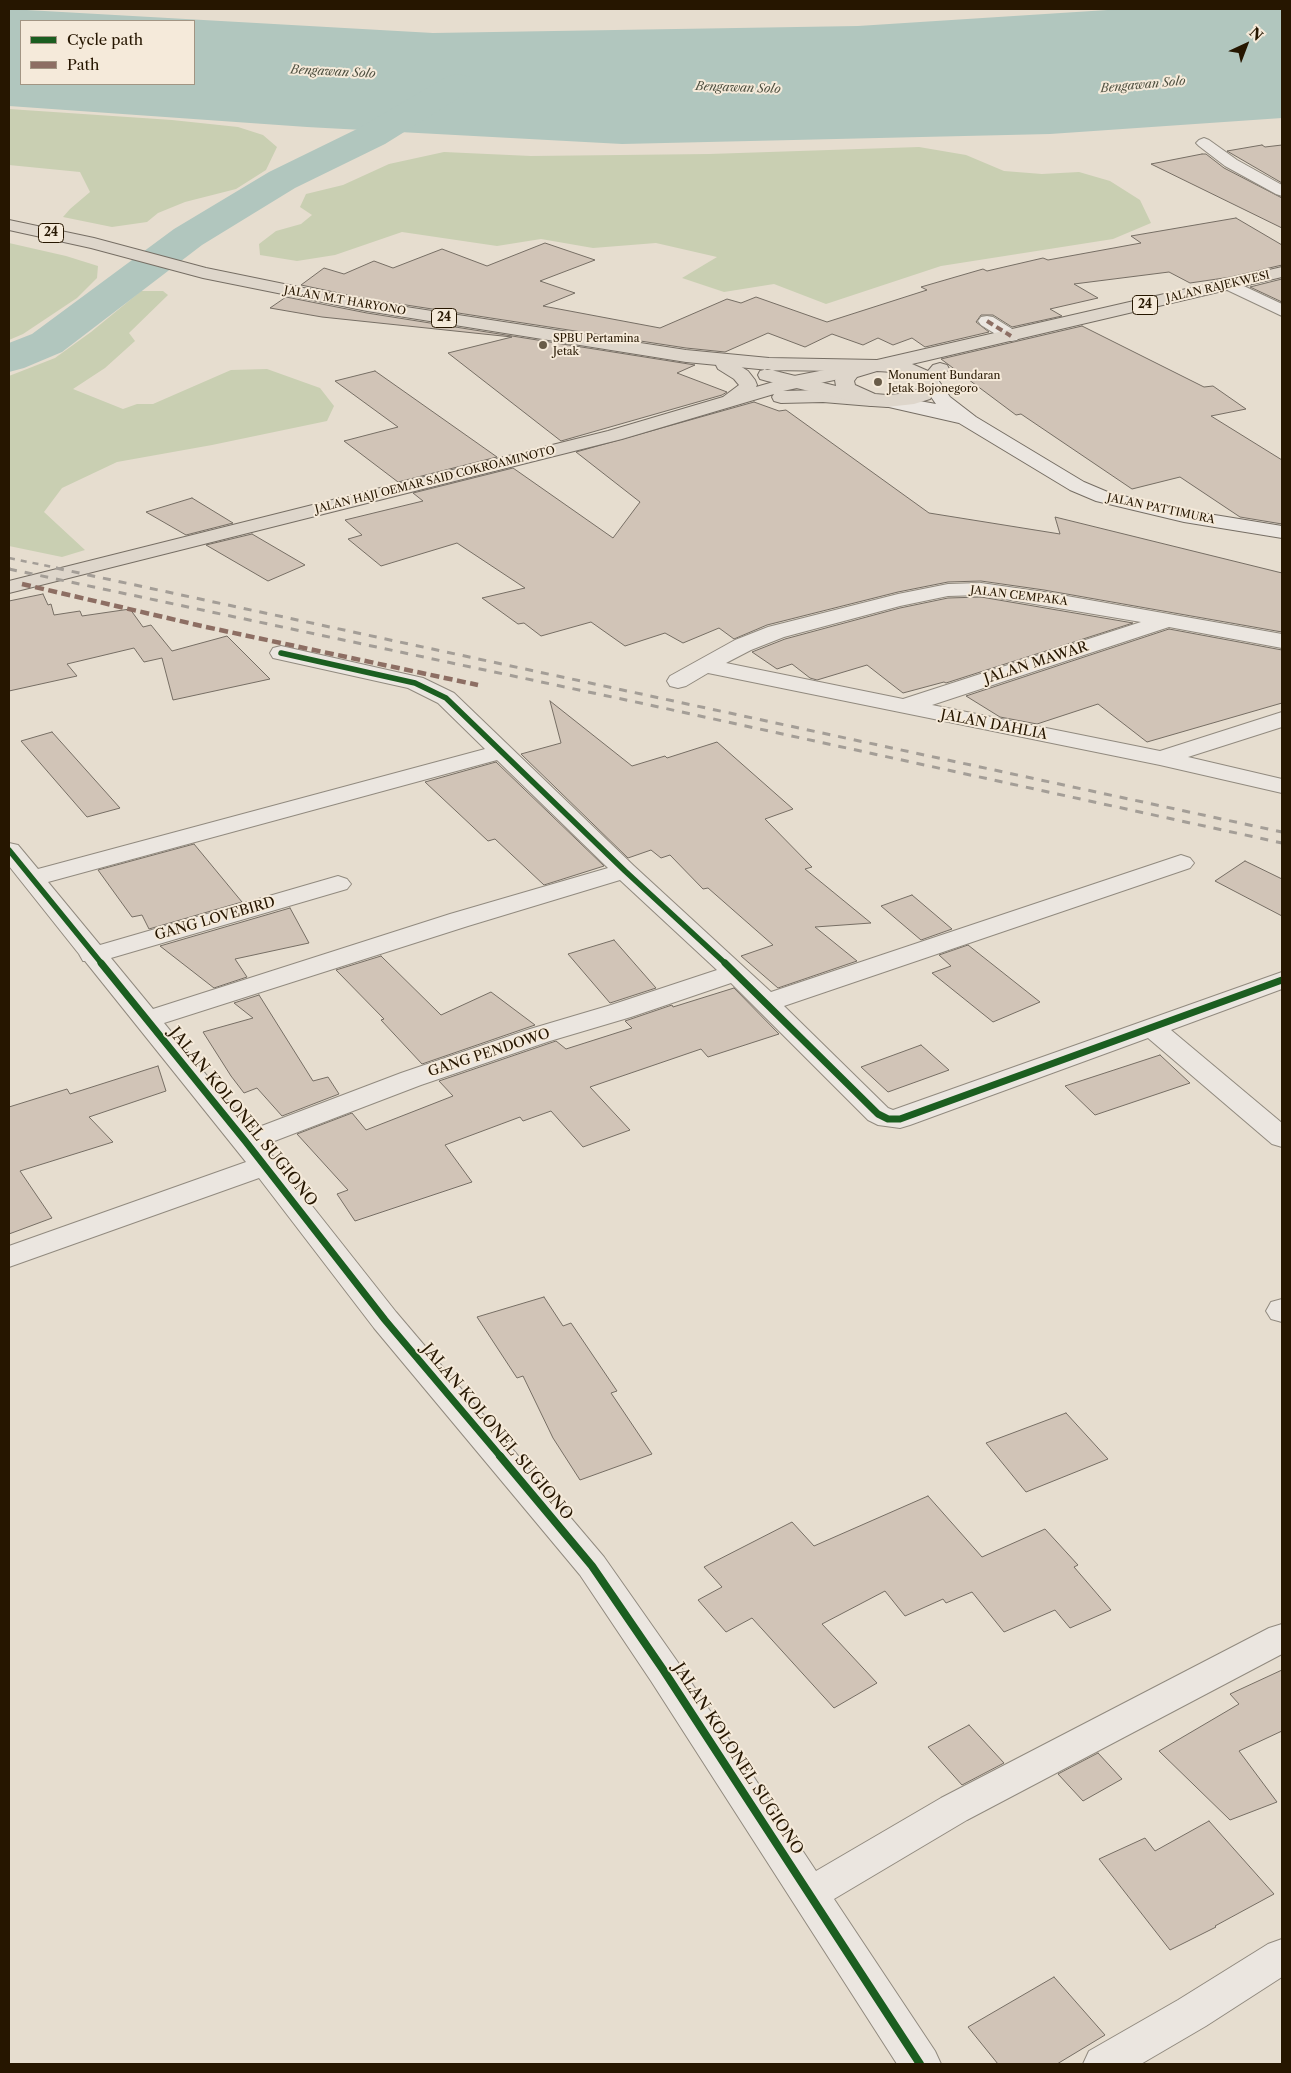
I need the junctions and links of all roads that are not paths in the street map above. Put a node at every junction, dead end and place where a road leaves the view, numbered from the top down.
1 (1204, 143) dead end
2 (1282, 192) edge
3 (9, 225) edge
4 (1282, 272) edge
5 (1231, 285) junction
6 (1282, 311) edge
7 (987, 321) dead end
8 (1009, 336) junction
9 (686, 356) junction
10 (725, 365) junction
11 (867, 368) junction
12 (929, 381) junction
13 (794, 382) junction
14 (880, 400) junction
15 (730, 401) junction
16 (969, 421) junction
17 (1282, 532) edge
18 (9, 587) edge
19 (1170, 620) junction
20 (1282, 641) edge
21 (281, 653) dead end
22 (705, 666) junction
23 (678, 681) dead end
24 (903, 707) junction
25 (1282, 720) edge
26 (501, 752) junction
27 (1160, 758) junction
28 (1282, 786) edge
29 (9, 850) edge
30 (1181, 863) dead end
31 (625, 871) junction
32 (32, 878) junction
33 (338, 884) dead end
34 (92, 955) junction
35 (736, 973) junction
36 (1282, 980) edge
37 (766, 1003) junction
38 (146, 1020) junction
39 (1151, 1027) junction
40 (1282, 1138) edge
41 (255, 1154) junction
42 (9, 1257) edge
43 (1282, 1638) edge
44 (810, 1894) junction
45 (1282, 1956) edge
46 (920, 2064) edge
47 (1104, 2064) edge

1 - 2 street
3 - 9 main road, JALAN M.T HARYONO / 24
4 - 5 main road, JALAN RAJEKWESI / 24
5 - 6 street
5 - 8 main road, JALAN RAJEKWESI / 24
7 - 8 street
8 - 11 main road, 24
8 - 12 main road, 24
9 - 10 main road, 24
9 - 11 main road, 24
10 - 13 main road, 24
10 - 15 main road
11 - 12 main road
11 - 13 main road, JALAN HAJI OEMAR SAID COKROAMINOTO
11 - 14 main road
12 - 14 main road, 24
12 - 16 street
13 - 14 main road, 24
13 - 15 main road, JALAN HAJI OEMAR SAID COKROAMINOTO
14 - 15 main road
14 - 16 street
15 - 18 main road, JALAN HAJI OEMAR SAID COKROAMINOTO
16 - 17 street, JALAN PATTIMURA
19 - 20 street, JALAN CEMPAKA
19 - 22 street, JALAN CEMPAKA
19 - 24 street, JALAN MAWAR
21 - 26 street
22 - 23 street, JALAN CEMPAKA
22 - 24 street, JALAN DAHLIA
24 - 27 street, JALAN DAHLIA
25 - 27 street
26 - 31 street
26 - 32 street
27 - 28 street, JALAN DAHLIA
29 - 32 street, JALAN KOLONEL SUGIONO
30 - 37 street
31 - 35 street
31 - 38 street
32 - 34 street, JALAN KOLONEL SUGIONO
33 - 34 street, GANG LOVEBIRD
34 - 38 street, JALAN KOLONEL SUGIONO
35 - 37 street
35 - 41 street, GANG PENDOWO
36 - 39 street
37 - 39 street
38 - 41 street, JALAN KOLONEL SUGIONO
39 - 40 street
41 - 42 street, GANG PENDOWO
41 - 44 street, JALAN KOLONEL SUGIONO
43 - 44 street
44 - 46 street, JALAN KOLONEL SUGIONO
45 - 47 street

